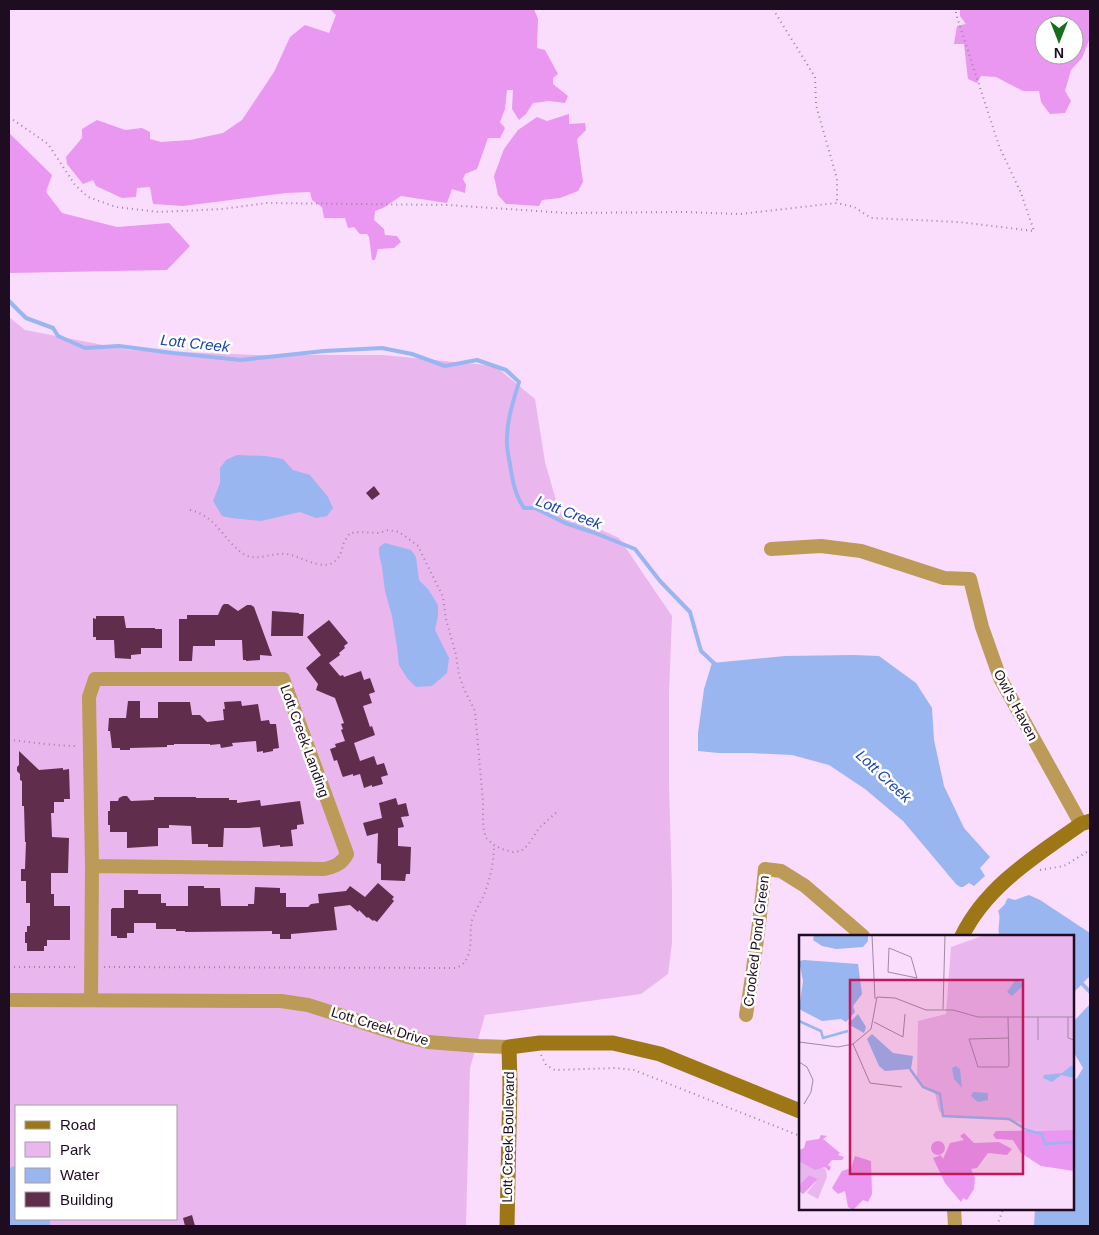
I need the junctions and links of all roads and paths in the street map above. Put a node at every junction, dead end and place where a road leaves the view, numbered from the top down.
1 (773, 9) edge
2 (956, 9) edge
3 (9, 117) edge
4 (837, 202) junction
5 (190, 510) dead end
6 (771, 549) dead end
7 (9, 740) edge
8 (90, 746) junction
9 (559, 810) dead end
10 (1086, 823) edge
11 (494, 845) junction
12 (1090, 850) edge
13 (92, 866) junction
14 (1027, 869) junction
15 (965, 929) edge
16 (862, 935) edge
17 (9, 967) edge
18 (92, 967) junction
19 (9, 1000) edge
20 (91, 1000) junction
21 (746, 1015) dead end
22 (540, 1043) junction
23 (509, 1047) junction
24 (799, 1111) edge
25 (799, 1136) edge
26 (954, 1210) edge
27 (1002, 1210) edge
28 (506, 1226) edge
29 (955, 1226) edge
30 (997, 1226) edge

1 - 4 path
2 - 4 path
3 - 4 path
5 - 11 path
6 - 10 street, Owl's Haven
7 - 8 path
8 - 13 street, Lott Creek Landing
8 - 13 street, Lott Creek Landing
9 - 11 path
10 - 14 street
11 - 18 path
12 - 14 path
13 - 18 street, Lott Creek Landing
14 - 15 street
16 - 21 street, Crooked Pond Green
17 - 18 path
18 - 20 street, Lott Creek Landing
19 - 20 street, Lott Creek Drive
20 - 23 street, Lott Creek Drive
22 - 23 street, Lott Creek Drive
22 - 24 street, Lott Creek Drive
22 - 25 path
23 - 28 street, Lott Creek Boulevard
26 - 29 street
27 - 30 path

